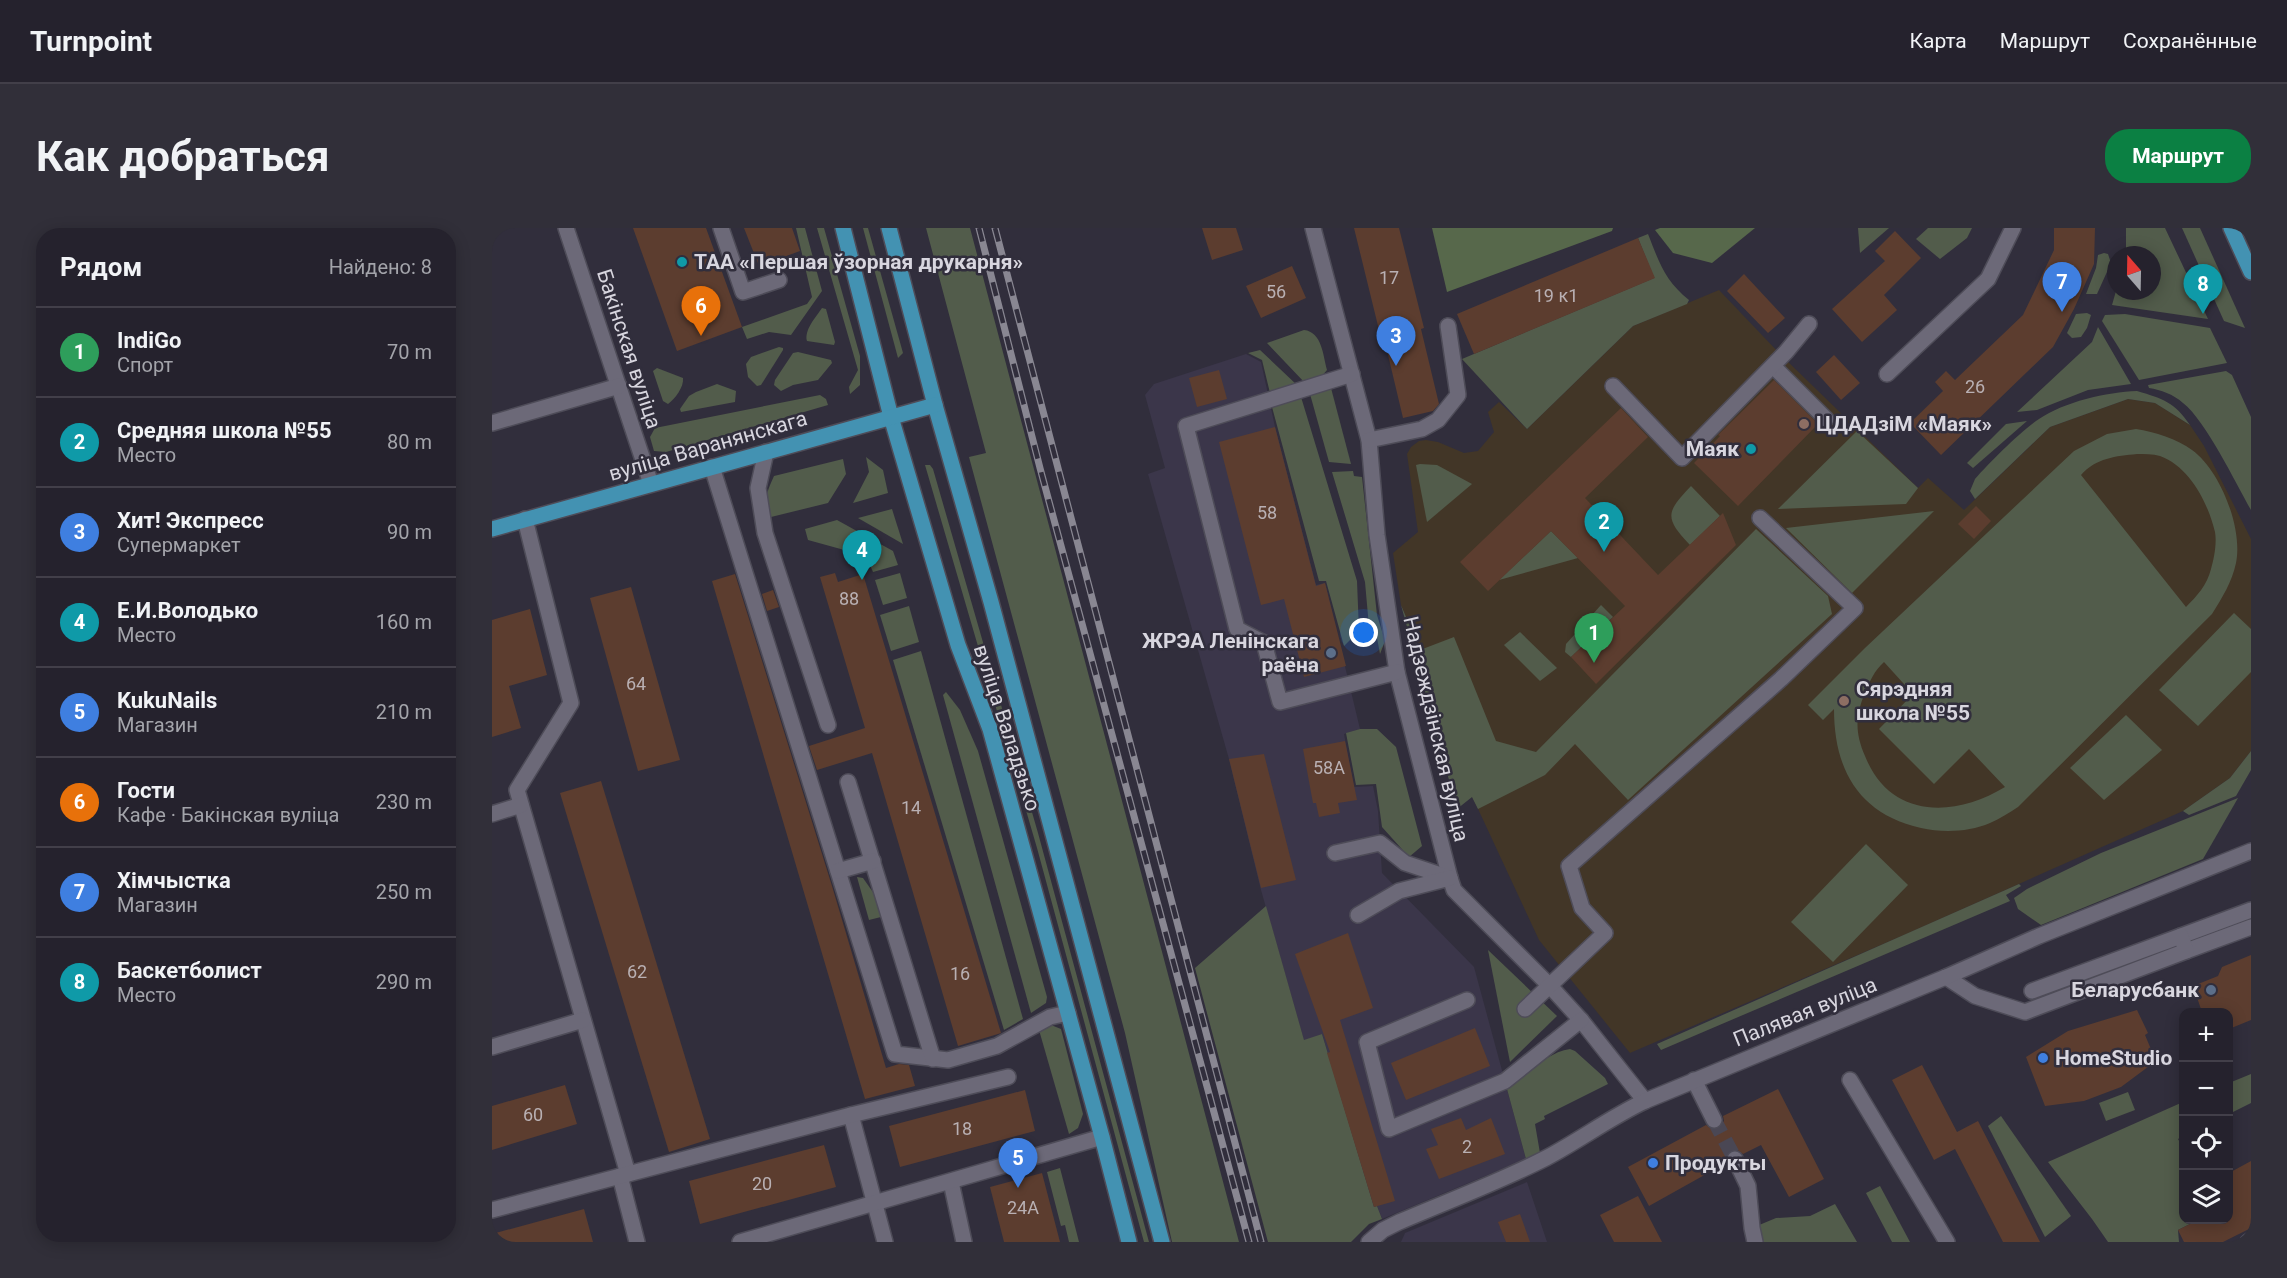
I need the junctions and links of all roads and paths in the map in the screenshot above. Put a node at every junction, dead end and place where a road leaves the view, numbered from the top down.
1 (566, 228) edge
2 (721, 228) edge
3 (843, 228) edge
4 (889, 228) edge
5 (1313, 228) edge
6 (2013, 228) edge
7 (2231, 228) edge
8 (2251, 272) edge
9 (779, 280) dead end
10 (1809, 324) dead end
11 (1448, 326) dead end
12 (1773, 366) junction
13 (1352, 374) junction
14 (1887, 374) dead end
15 (619, 386) junction
16 (1613, 386) dead end
17 (935, 405) junction
18 (891, 417) junction
19 (1826, 419) dead end
20 (492, 423) edge
21 (1369, 440) junction
22 (766, 452) junction
23 (712, 467) junction
24 (651, 484) junction
25 (1761, 518) dead end
26 (525, 519) junction
27 (492, 529) edge
28 (1397, 672) junction
29 (828, 725) dead end
30 (848, 782) dead end
31 (521, 806) junction
32 (492, 814) edge
33 (2251, 851) edge
34 (1335, 853) dead end
35 (873, 861) junction
36 (838, 871) junction
37 (1450, 878) junction
38 (2251, 910) edge
39 (1358, 915) dead end
40 (2251, 927) edge
41 (2181, 936) junction
42 (2186, 951) junction
43 (1946, 977) junction
44 (1550, 986) junction
45 (2032, 991) dead end
46 (1467, 1000) dead end
47 (1525, 1009) dead end
48 (1068, 1012) junction
49 (583, 1020) junction
50 (1581, 1020) junction
51 (492, 1047) edge
52 (933, 1059) junction
53 (1008, 1077) dead end
54 (1694, 1080) junction
55 (1850, 1080) dead end
56 (1645, 1101) junction
57 (851, 1115) junction
58 (1714, 1120) tunnel mouth
59 (1102, 1137) junction
60 (1735, 1159) tunnel mouth
61 (624, 1175) junction
62 (951, 1182) junction
63 (874, 1204) junction
64 (492, 1210) edge
65 (757, 1240) edge
66 (637, 1242) edge
67 (740, 1242) edge
68 (885, 1242) edge
69 (964, 1242) edge
70 (1129, 1242) edge
71 (1162, 1242) edge
72 (1369, 1242) edge
73 (1755, 1242) edge
74 (1947, 1242) edge

1 - 15 street, Бакінская вуліца
2 - 9 street
3 - 18 main road, вуліца Валадзько
4 - 17 main road, вуліца Валадзько
5 - 13 street, Надзеждзінская вуліца
6 - 14 street
7 - 8 main road
10 - 12 street
11 - 21 street
12 - 16 street
12 - 19 street
13 - 21 street, Надзеждзінская вуліца
13 - 28 street
15 - 20 street
15 - 24 street, Бакінская вуліца
17 - 18 main road, вуліца Варанянскага
17 - 71 main road, вуліца Валадзько
18 - 22 main road, вуліца Варанянскага
18 - 48 main road, вуліца Валадзько
21 - 28 street, Надзеждзінская вуліца
22 - 23 main road, вуліца Варанянскага
22 - 29 street
23 - 24 main road, вуліца Варанянскага
23 - 36 street
24 - 26 main road, вуліца Варанянскага
25 - 44 street
26 - 27 main road, вуліца Варанянскага
26 - 31 street
28 - 37 street, Надзеждзінская вуліца
30 - 35 street
31 - 32 street
31 - 49 street
33 - 43 street, Палявая вуліца
34 - 37 street
35 - 36 street
35 - 52 street
36 - 52 street
37 - 39 street
37 - 44 street, Надзеждзінская вуліца
38 - 41 street
40 - 42 street
41 - 42 street
41 - 45 street
42 - 43 street
43 - 54 street, Палявая вуліца
44 - 47 street
44 - 50 street, Надзеждзінская вуліца
46 - 50 street
48 - 52 street
48 - 59 main road, вуліца Валадзько
49 - 51 street
49 - 61 street
50 - 56 street, Надзеждзінская вуліца
53 - 57 street
54 - 56 street, Палявая вуліца
54 - 58 street
55 - 74 street
56 - 72 street, Палявая вуліца
57 - 61 street
57 - 63 street
59 - 62 street
59 - 70 main road, вуліца Валадзько
60 - 73 street
61 - 64 street
61 - 66 street
62 - 63 street
62 - 69 street
63 - 65 street
63 - 68 street
65 - 67 street

